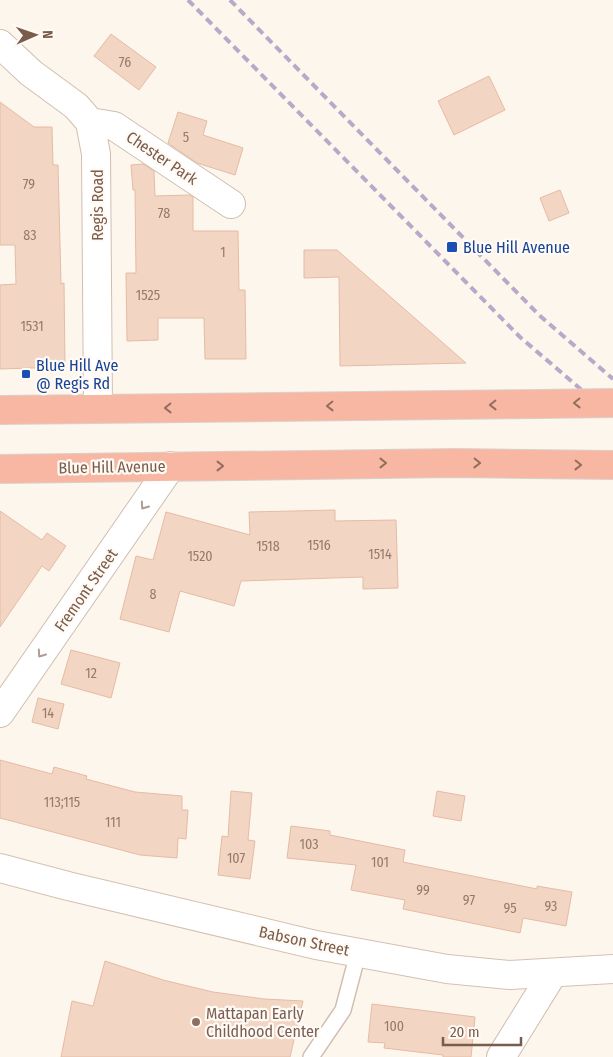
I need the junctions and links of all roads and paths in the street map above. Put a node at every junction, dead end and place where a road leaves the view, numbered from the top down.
1 (0, 44) edge
2 (90, 122) junction
3 (231, 204) dead end
4 (613, 403) edge
5 (98, 409) junction
6 (0, 410) edge
7 (613, 465) edge
8 (171, 466) junction
9 (0, 469) edge
10 (0, 713) edge
11 (0, 868) edge
12 (358, 953) junction
13 (613, 969) edge
14 (553, 974) junction
15 (311, 1057) edge
16 (501, 1057) edge

1 - 2 street
2 - 3 street, Chester Park
2 - 5 street, Regis Road
4 -> 5 highway, bridge
5 - 6 highway
8 -> 7 highway, Blue Hill Avenue
8 - 9 highway, Blue Hill Avenue
8 -> 10 street, Fremont Street
11 - 12 street, Babson Street
12 - 14 street, Babson Street
12 - 15 lane
13 - 14 street, Babson Street
14 - 16 street

